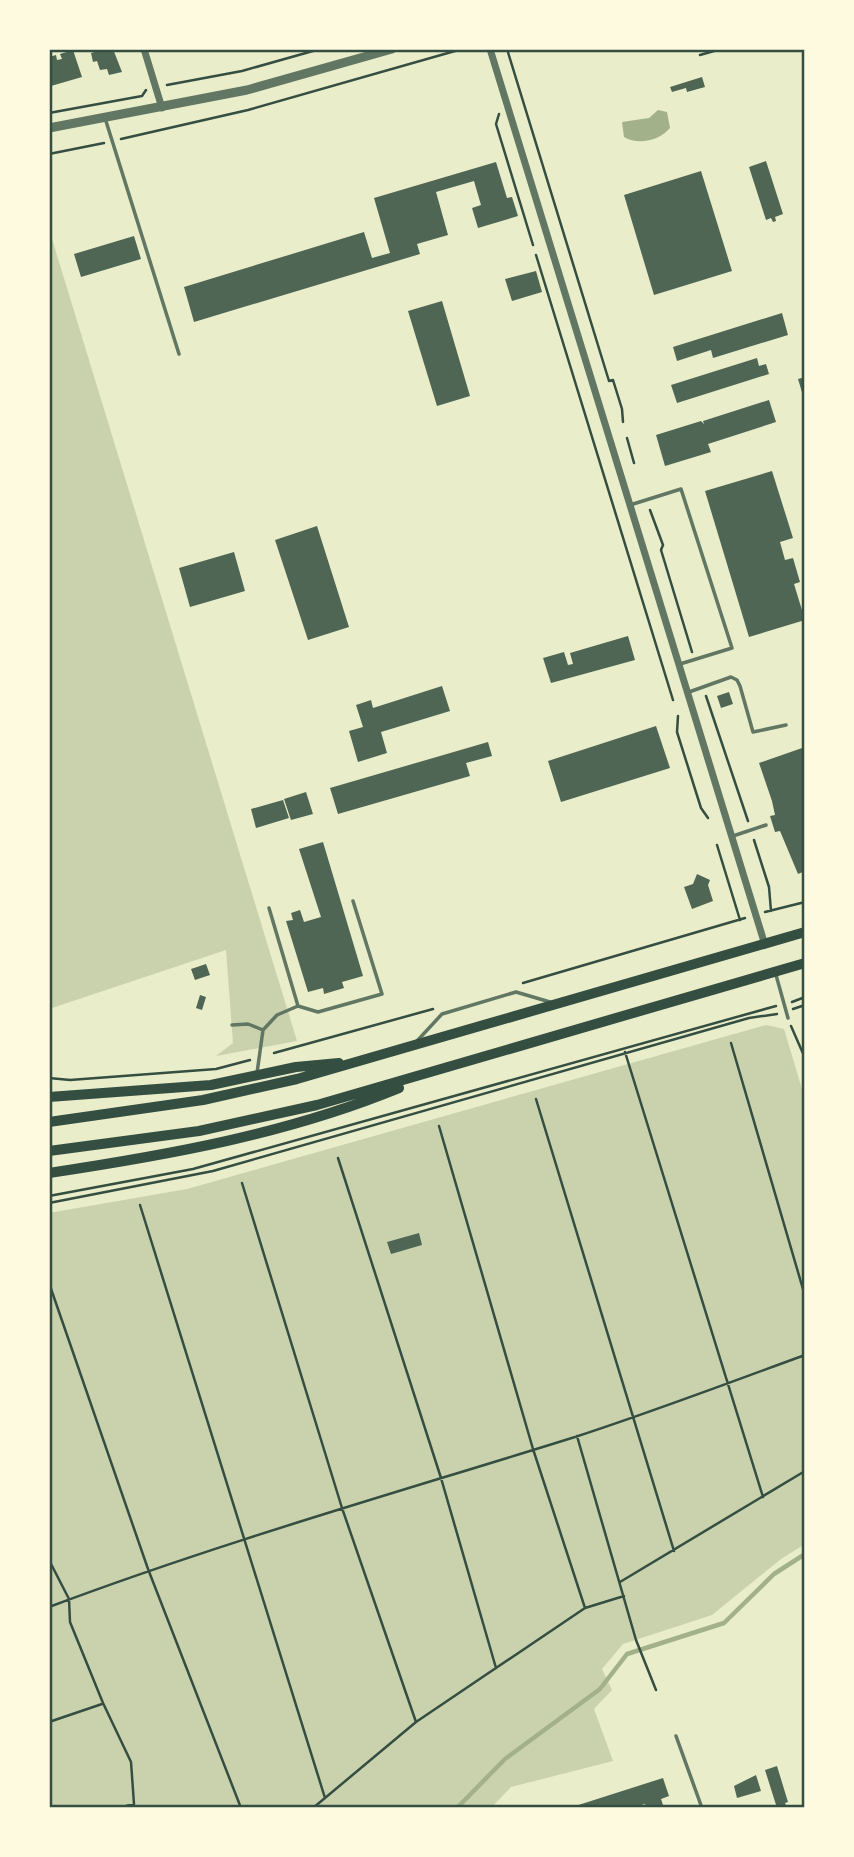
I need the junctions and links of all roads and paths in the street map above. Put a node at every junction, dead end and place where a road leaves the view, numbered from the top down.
1 (144, 49) edge
2 (320, 49) edge
3 (392, 49) edge
4 (462, 49) edge
5 (490, 49) edge
6 (507, 49) edge
7 (721, 49) edge
8 (700, 55) dead end
9 (168, 85) dead end
10 (148, 89) dead end
11 (162, 108) junction
12 (49, 113) edge
13 (499, 113) dead end
14 (105, 118) junction
15 (49, 128) edge
16 (119, 140) dead end
17 (103, 143) dead end
18 (49, 154) edge
19 (531, 240) junction
20 (526, 241) dead end
21 (533, 245) dead end
22 (536, 255) dead end
23 (179, 354) dead end
24 (622, 422) dead end
25 (627, 438) dead end
26 (634, 463) dead end
27 (647, 500) junction
28 (629, 505) junction
29 (695, 660) junction
30 (678, 664) junction
31 (687, 692) junction
32 (706, 696) dead end
33 (673, 700) dead end
34 (678, 716) dead end
35 (786, 725) dead end
36 (708, 818) dead end
37 (748, 823) dead end
38 (766, 825) dead end
39 (731, 837) junction
40 (753, 838) dead end
41 (717, 845) dead end
42 (353, 901) dead end
43 (805, 902) edge
44 (269, 908) dead end
45 (771, 911) junction
46 (765, 912) dead end
47 (740, 920) dead end
48 (805, 932) edge
49 (765, 945) junction
50 (805, 963) edge
51 (776, 973) junction
52 (805, 997) edge
53 (792, 1002) dead end
54 (559, 1004) junction
55 (805, 1005) edge
56 (298, 1006) junction
57 (776, 1006) dead end
58 (794, 1009) dead end
59 (779, 1013) dead end
60 (788, 1018) joint
61 (232, 1025) dead end
62 (263, 1030) junction
63 (731, 1043) dead end
64 (624, 1047) junction
65 (411, 1048) junction
66 (625, 1054) junction
67 (805, 1058) edge
68 (252, 1059) dead end
69 (369, 1060) junction
70 (440, 1071) junction
71 (256, 1076) junction
72 (49, 1078) edge
73 (49, 1097) edge
74 (536, 1099) dead end
75 (49, 1122) edge
76 (439, 1126) dead end
77 (49, 1151) edge
78 (338, 1158) dead end
79 (49, 1174) edge
80 (242, 1183) dead end
81 (49, 1196) edge
82 (49, 1203) edge
83 (141, 1205) dead end
84 (49, 1283) edge
85 (805, 1296) edge
86 (805, 1355) edge
87 (726, 1384) junction
88 (631, 1417) junction
89 (577, 1436) junction
90 (533, 1449) junction
91 (805, 1471) edge
92 (441, 1478) junction
93 (763, 1497) junction
94 (342, 1508) junction
95 (242, 1538) junction
96 (674, 1551) junction
97 (49, 1560) edge
98 (149, 1569) junction
99 (620, 1582) junction
100 (624, 1596) junction
101 (68, 1599) junction
102 (49, 1607) edge
103 (585, 1608) junction
104 (496, 1668) junction
105 (656, 1690) dead end
106 (103, 1703) junction
107 (49, 1722) edge
108 (416, 1722) junction
109 (676, 1736) dead end
110 (325, 1798) junction
111 (118, 1808) edge
112 (241, 1808) edge
113 (313, 1808) edge
114 (702, 1808) edge

1 - 11 street
2 - 9 path
3 - 11 street
4 - 16 path
5 - 28 street
6 - 24 path
7 - 8 path
10 - 12 path
11 - 14 street
13 - 19 path
14 - 15 street
14 - 23 lane
17 - 18 path
19 - 20 path
19 - 21 path
22 - 33 path
25 - 26 path
27 - 28 lane
27 - 29 path
27 - 29 lane
28 - 30 street
29 - 30 lane
30 - 31 street
31 - 35 lane
31 - 39 street
32 - 37 path
34 - 36 path
38 - 39 lane
39 - 49 street
40 - 45 path
41 - 47 path
42 - 56 lane
43 - 45 path
44 - 56 lane
45 - 46 path
48 - 49 highway
49 - 54 highway
50 - 51 highway
51 - 60 lane
51 - 70 highway
52 - 53 path
54 - 65 highway
54 - 65 lane
55 - 58 path
56 - 62 lane
57 - 64 path
59 - 66 path
60 - 67 path
61 - 62 lane
62 - 71 lane
63 - 85 path
64 - 66 path
64 - 81 path
65 - 69 highway
66 - 82 path
66 - 87 path
68 - 72 path
69 - 71 highway
69 - 75 highway
70 - 77 highway
70 - 79 highway
71 - 73 highway
74 - 88 path
76 - 90 path
78 - 92 path
80 - 94 path
83 - 95 path
84 - 98 path
86 - 87 path
87 - 88 path
87 - 93 path
88 - 89 path
88 - 96 path
89 - 90 path
89 - 99 path
90 - 92 path
90 - 103 path
91 - 93 path
92 - 94 path
92 - 104 path
93 - 96 path
94 - 95 path
94 - 108 path
95 - 98 path
95 - 110 path
96 - 99 path
97 - 101 path
98 - 101 path
98 - 112 path
99 - 100 path
100 - 103 path
100 - 105 path
101 - 102 path
101 - 106 path
103 - 104 path
104 - 108 path
106 - 107 path
106 - 111 path
108 - 110 path
109 - 114 lane
110 - 113 path

